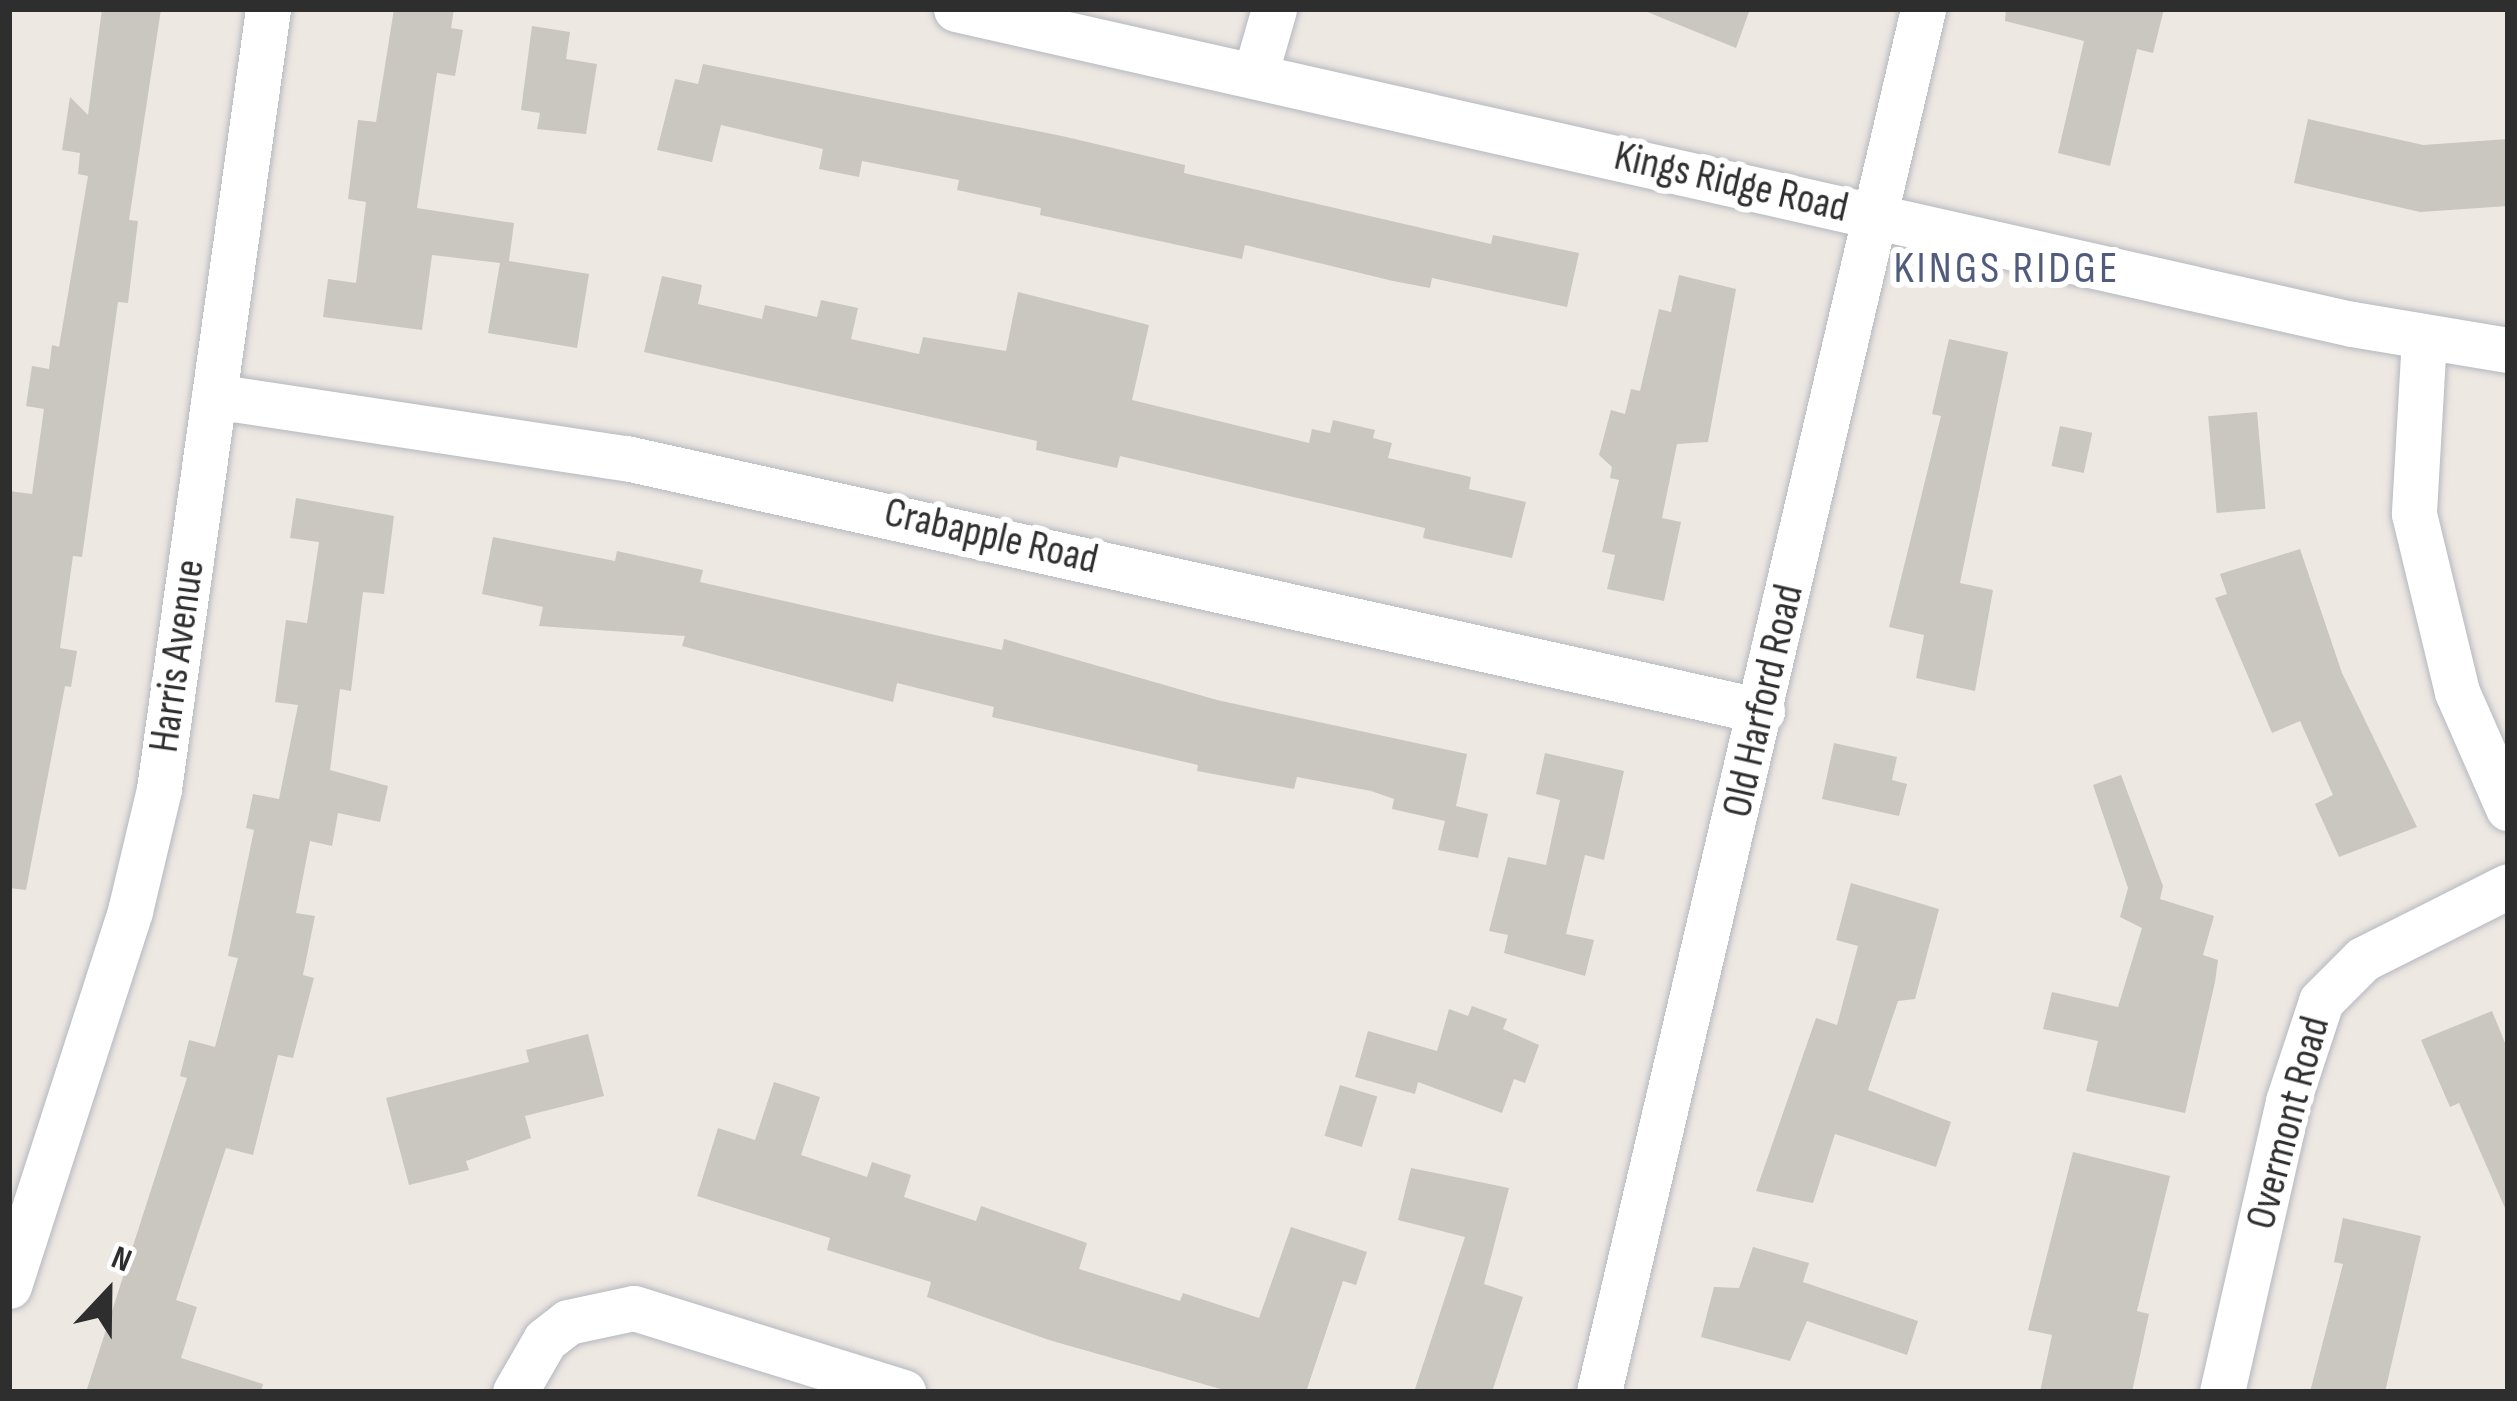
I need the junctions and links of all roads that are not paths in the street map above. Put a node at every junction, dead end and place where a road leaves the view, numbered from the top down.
1 (268, 9) edge
2 (956, 9) edge
3 (1274, 9) edge
4 (1923, 9) edge
5 (1255, 75) junction
6 (1876, 216) junction
7 (2424, 338) junction
8 (2508, 350) edge
9 (214, 396) junction
10 (1762, 711) junction
11 (2508, 808) edge
12 (2508, 886) edge
13 (9, 1286) edge
14 (515, 1392) edge
15 (903, 1392) edge
16 (1599, 1392) edge
17 (2222, 1392) edge

1 - 9 street, Harris Avenue
2 - 5 street, Kings Ridge Road
3 - 5 street
4 - 6 street, Old Harford Road
5 - 6 street, Kings Ridge Road
6 - 7 street, Kings Ridge Road
6 - 10 street, Old Harford Road
7 - 8 street, Kings Ridge Road
7 - 11 street
9 - 10 street, Crabapple Road
9 - 13 street, Harris Avenue
10 - 16 street, Old Harford Road
12 - 17 street, Overmont Road
14 - 15 street

